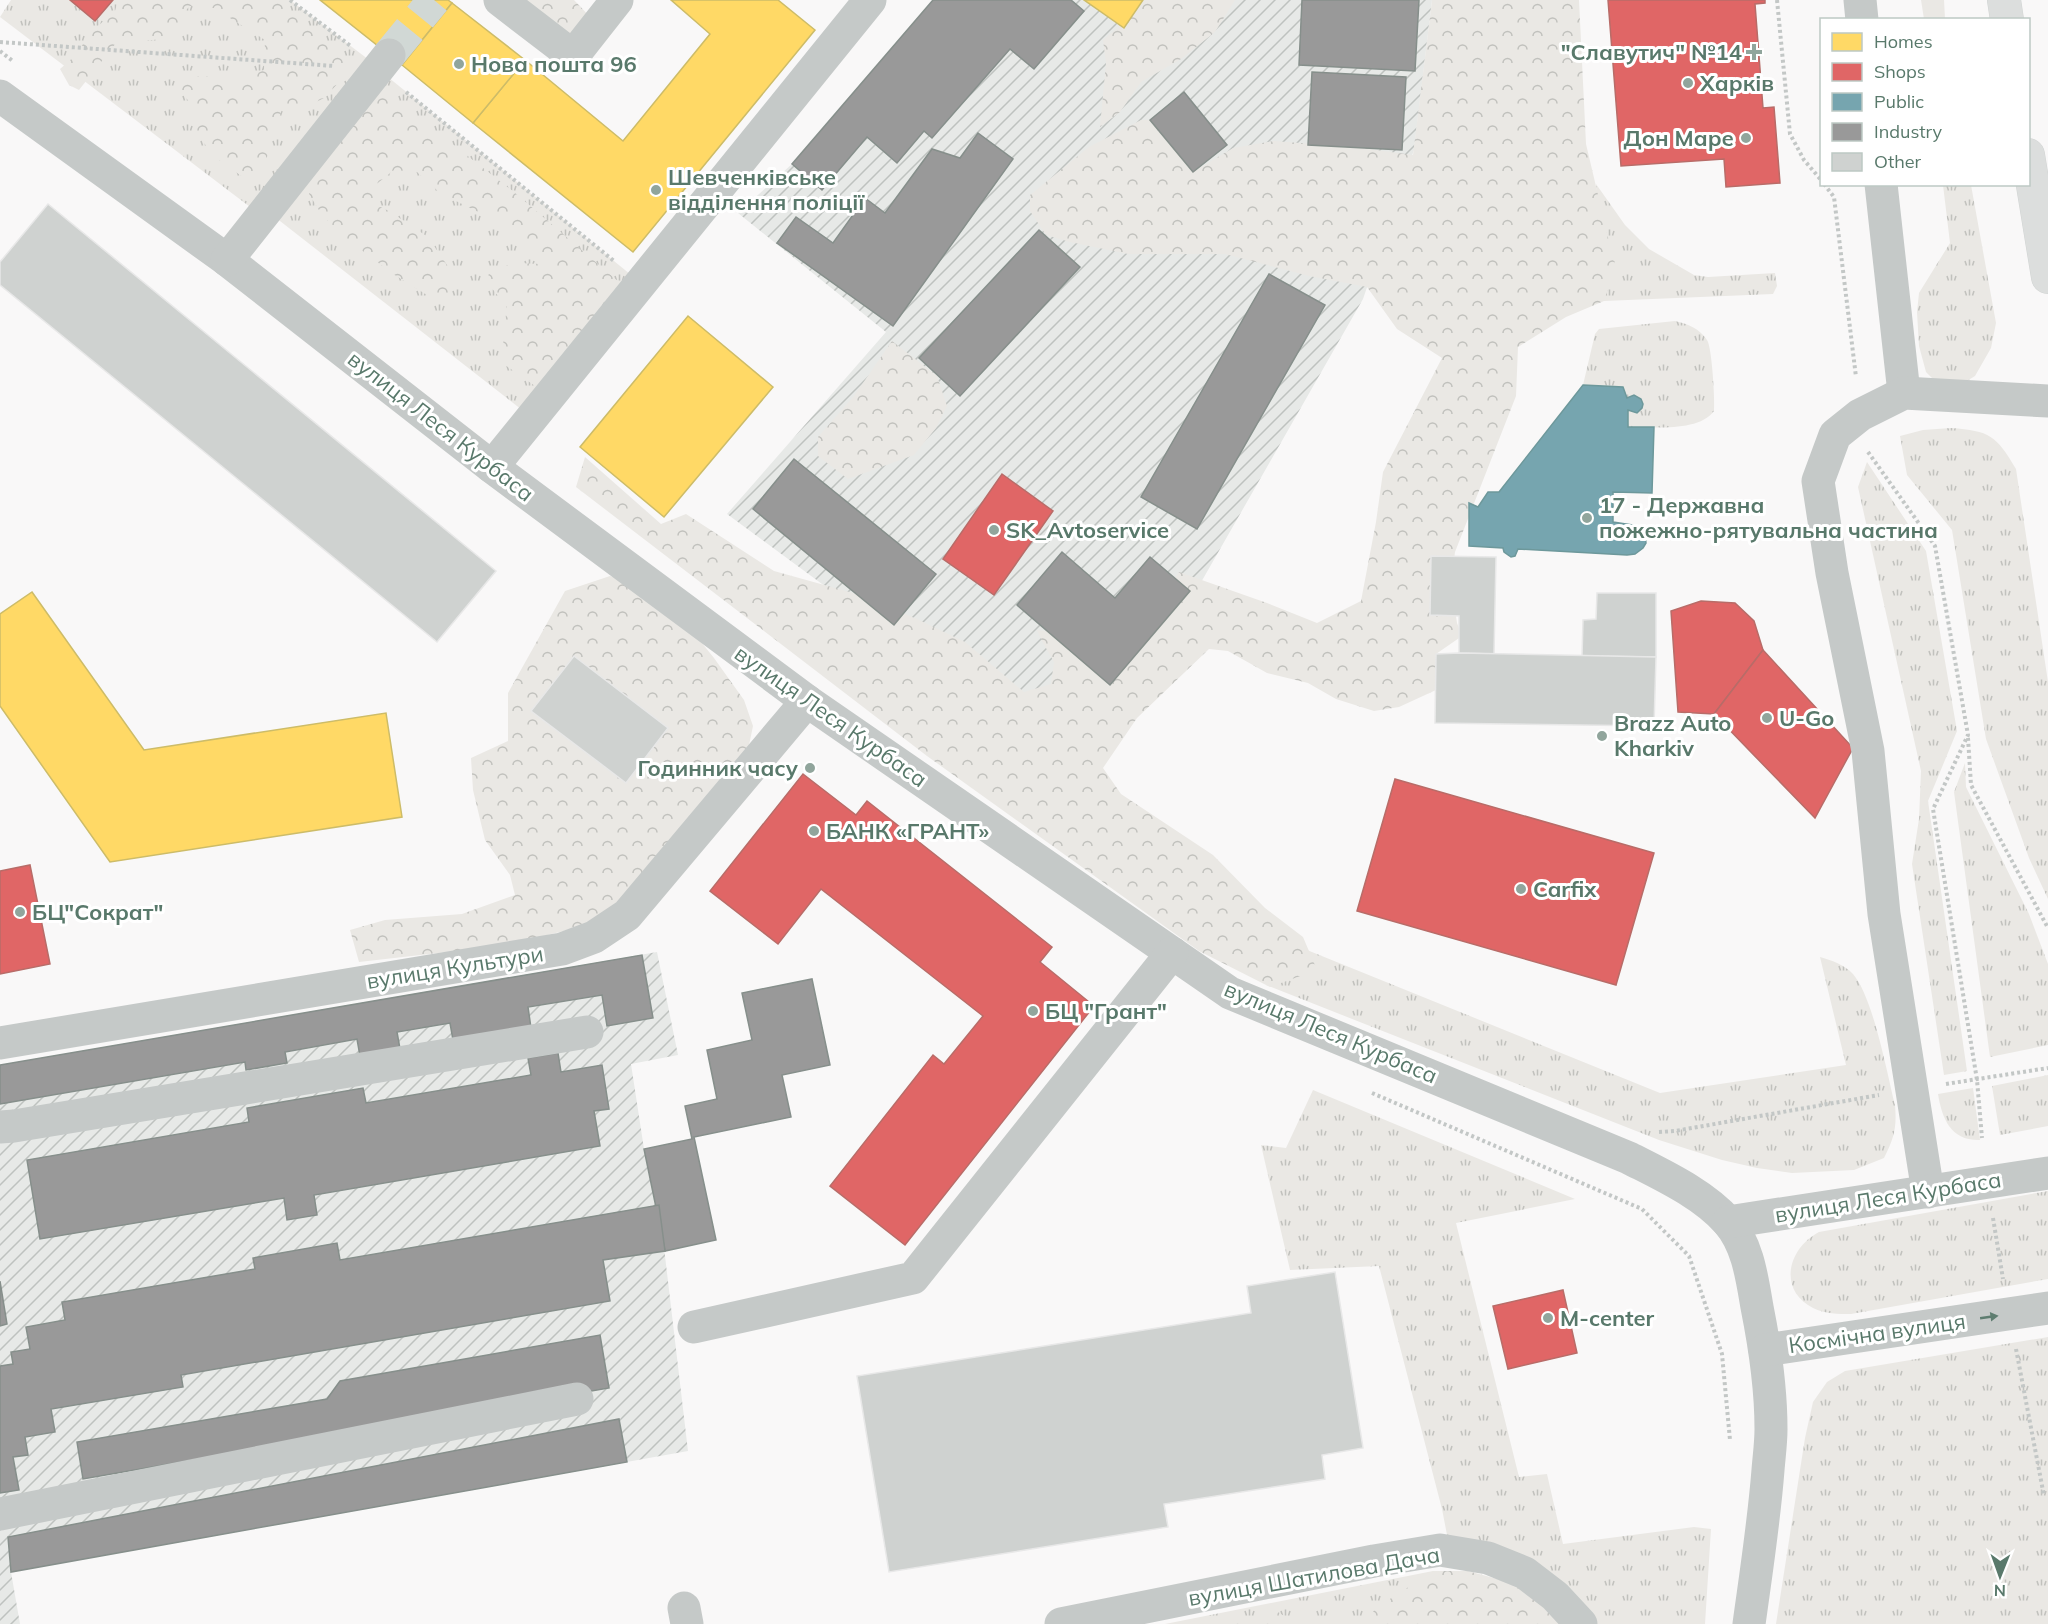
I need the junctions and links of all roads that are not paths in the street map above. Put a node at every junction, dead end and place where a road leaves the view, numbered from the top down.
1 (500, 0) edge
2 (617, 0) edge
3 (1860, 0) edge
4 (2004, 0) edge
5 (858, 4) edge
6 (1862, 18) edge
7 (2007, 18) edge
8 (385, 62) tunnel mouth
9 (0, 96) edge
10 (2030, 167) edge
11 (1881, 186) edge
12 (227, 260) junction
13 (2048, 277) edge
14 (1904, 393) junction
15 (2048, 401) edge
16 (492, 466) junction
17 (807, 702) junction
18 (1172, 952) junction
19 (587, 1032) dead end
20 (0, 1043) edge
21 (0, 1126) edge
22 (2048, 1173) edge
23 (1928, 1192) junction
24 (1728, 1222) junction
25 (2048, 1308) edge
26 (694, 1327) dead end
27 (1765, 1350) junction
28 (577, 1399) dead end
29 (0, 1514) edge
30 (1061, 1624) edge
31 (1581, 1624) edge
32 (1749, 1624) edge

1 - 2 street
3 - 6 street
4 - 7 main road
5 - 16 street
8 - 12 street
9 - 12 street, вулиця Леся Курбаса
10 - 13 main road
11 - 14 street
12 - 16 street, вулиця Леся Курбаса
14 - 15 street
14 - 23 street
16 - 17 street, вулиця Леся Курбаса
17 - 18 street, вулиця Леся Курбаса
17 - 20 street, вулиця Культури
18 - 24 street, вулиця Леся Курбаса
18 - 26 street
19 - 21 street
22 - 23 street, вулиця Леся Курбаса
23 - 24 street, вулиця Леся Курбаса
24 - 27 street, вулиця Леся Курбаса
27 -> 25 street, Космічна вулиця
27 - 32 street, Космічна вулиця
28 - 29 street
30 - 31 street, вулиця Шатилова Дача

